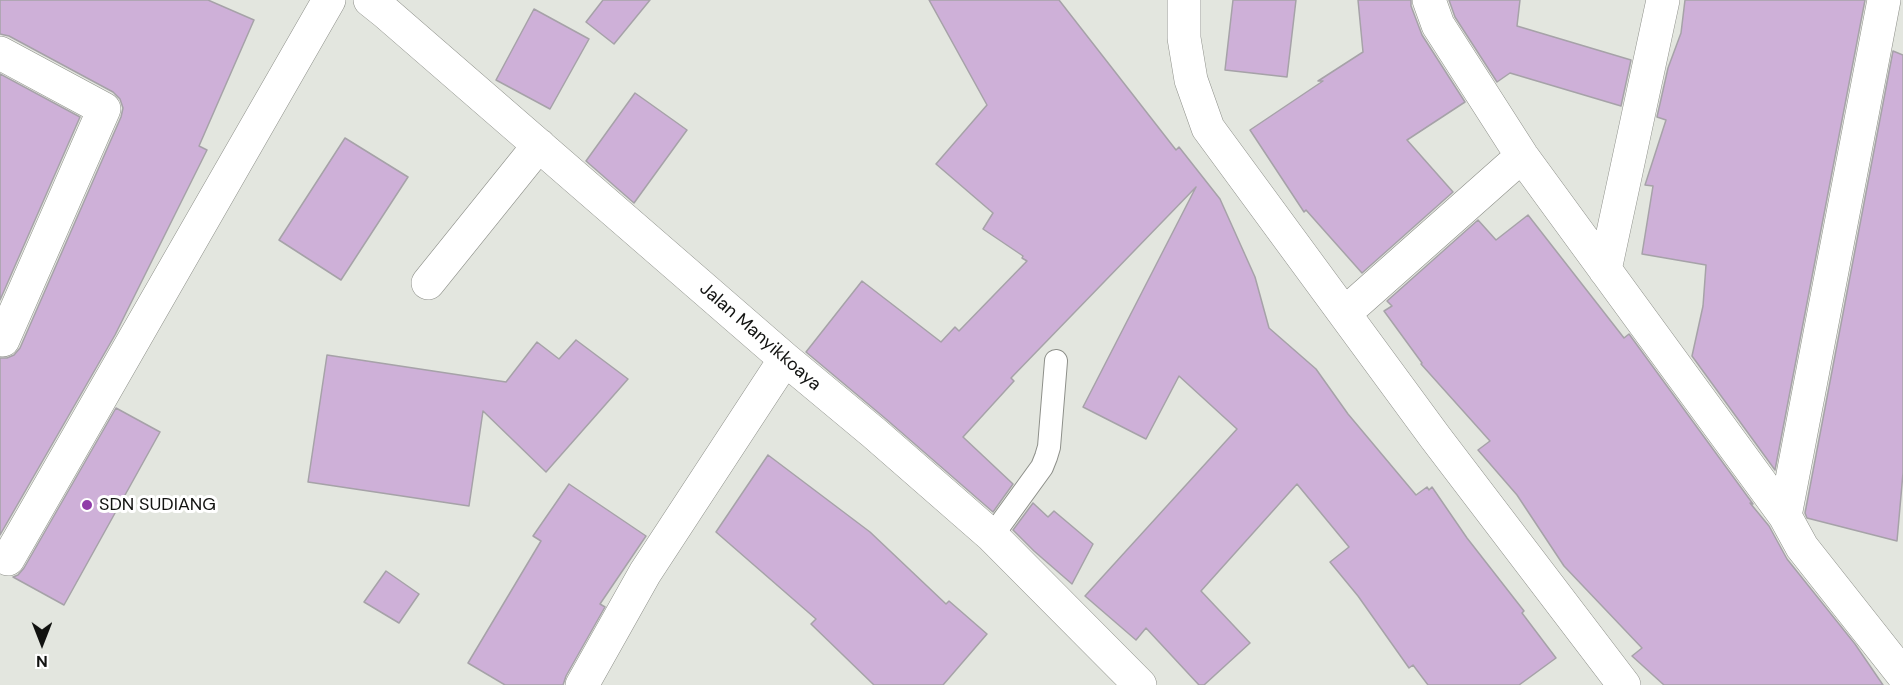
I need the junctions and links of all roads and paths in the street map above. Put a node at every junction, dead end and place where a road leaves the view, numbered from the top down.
1 (328, 0) edge
2 (1184, 0) edge
3 (1430, 0) edge
4 (1663, 0) edge
5 (1884, 0) edge
6 (384, 4) edge
7 (0, 53) edge
8 (538, 145) junction
9 (1522, 156) junction
10 (1605, 270) junction
11 (428, 283) dead end
12 (1345, 313) junction
13 (0, 339) edge
14 (785, 359) junction
15 (1056, 361) dead end
16 (1785, 516) junction
17 (992, 536) junction
18 (8, 559) dead end
19 (1903, 675) edge
20 (582, 685) edge
21 (1140, 685) edge
22 (1624, 685) edge

1 - 18 street
2 - 12 street
3 - 9 street
4 - 10 street
5 - 16 street
6 - 8 street, Jalan Manyikkoaya
7 - 13 street
8 - 11 street
8 - 14 street, Jalan Manyikkoaya
9 - 10 street
9 - 12 street
10 - 16 street
12 - 22 street
14 - 17 street, Jalan Manyikkoaya
14 - 20 street
15 - 17 lane
16 - 19 street
17 - 21 street, Jalan Manyikkoaya

